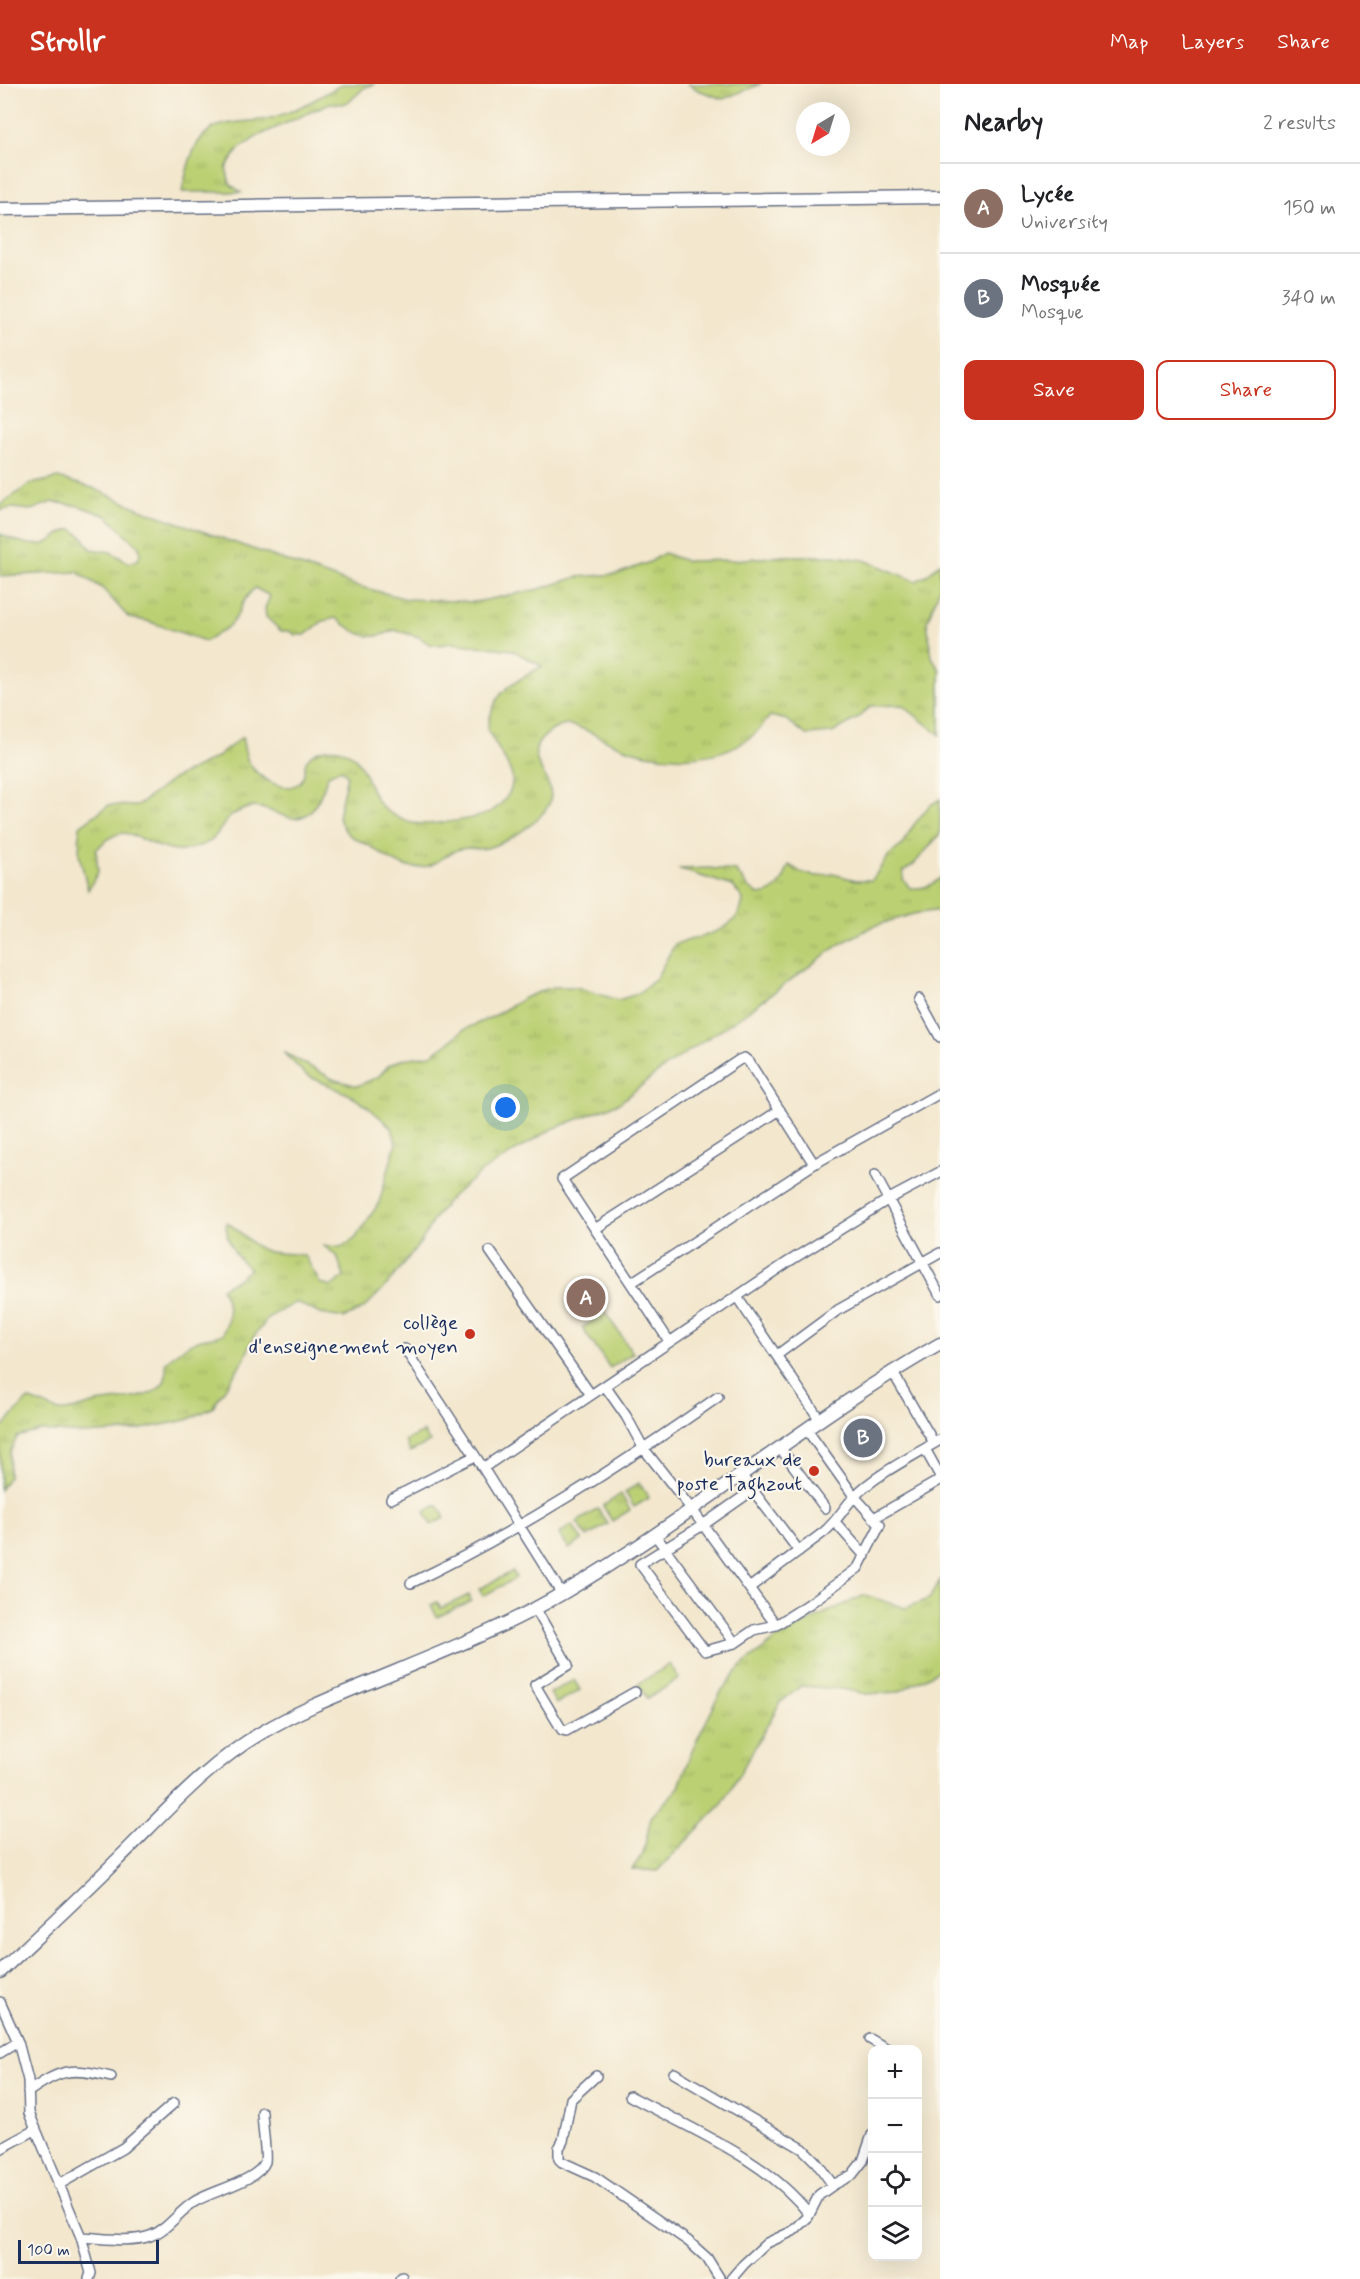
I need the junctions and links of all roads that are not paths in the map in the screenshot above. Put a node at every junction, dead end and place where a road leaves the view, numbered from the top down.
1 (940, 197) edge
2 (0, 209) edge
3 (919, 999) dead end
4 (940, 1037) edge
5 (940, 1093) edge
6 (780, 1110) junction
7 (814, 1164) junction
8 (940, 1172) edge
9 (875, 1175) dead end
10 (888, 1199) junction
11 (595, 1229) junction
12 (490, 1251) dead end
13 (940, 1253) edge
14 (923, 1262) junction
15 (632, 1283) junction
16 (940, 1295) edge
17 (736, 1297) junction
18 (669, 1341) junction
19 (940, 1344) edge
20 (405, 1349) dead end
21 (777, 1354) junction
22 (892, 1371) junction
23 (605, 1386) junction
24 (591, 1395) junction
25 (718, 1397) dead end
26 (820, 1420) junction
27 (807, 1430) junction
28 (937, 1442) edge
29 (644, 1449) junction
30 (781, 1449) junction
31 (925, 1449) junction
32 (476, 1456) junction
33 (483, 1468) junction
34 (742, 1476) junction
35 (940, 1478) edge
36 (753, 1490) junction
37 (854, 1496) junction
38 (391, 1499) dead end
39 (825, 1508) dead end
40 (693, 1511) junction
41 (874, 1518) junction
42 (835, 1522) junction
43 (703, 1525) junction
44 (520, 1526) junction
45 (655, 1535) junction
46 (665, 1549) junction
47 (799, 1551) junction
48 (865, 1556) junction
49 (411, 1583) dead end
50 (749, 1588) junction
51 (562, 1594) junction
52 (535, 1608) junction
53 (776, 1625) junction
54 (735, 1643) junction
55 (634, 1692) dead end
56 (0, 1972) edge
57 (0, 2002) edge
58 (870, 2039) dead end
59 (18, 2042) junction
60 (881, 2045) edge
61 (0, 2053) edge
62 (674, 2073) dead end
63 (596, 2076) dead end
64 (111, 2077) dead end
65 (28, 2092) junction
66 (630, 2096) dead end
67 (174, 2103) dead end
68 (262, 2112) dead end
69 (35, 2130) junction
70 (868, 2148) edge
71 (0, 2149) edge
72 (58, 2185) junction
73 (833, 2185) junction
74 (809, 2214) junction
75 (81, 2237) junction
76 (89, 2279) edge
77 (720, 2279) edge
78 (732, 2279) edge

1 - 2 main road
3 - 4 street
5 - 7 street
6 - 7 street
6 - 11 street
6 - 11 street
7 - 15 street
8 - 10 street
9 - 10 street
10 - 14 street
10 - 17 street
11 - 15 street
12 - 24 street
13 - 14 street
14 - 16 street
14 - 21 street
15 - 18 street
17 - 18 street
17 - 21 street
18 - 23 street
19 - 22 main road
20 - 32 street
21 - 26 street
22 - 26 main road
22 - 28 street
23 - 24 street
23 - 29 street
24 - 33 street
25 - 29 street
26 - 27 main road
27 - 30 main road
27 - 37 street
28 - 31 street
29 - 40 street
29 - 44 street
30 - 34 main road
30 - 39 street
31 - 35 street
31 - 37 street
32 - 33 street
32 - 38 street
33 - 44 street
34 - 36 street
34 - 40 main road
35 - 41 street
36 - 43 street
36 - 47 street
37 - 41 street
37 - 42 street
40 - 43 street
40 - 45 main road
41 - 48 street
42 - 47 street
42 - 48 street
43 - 46 street
43 - 50 street
44 - 49 street
44 - 51 street
45 - 46 street
45 - 51 main road
46 - 54 street
46 - 54 street
47 - 50 street
48 - 53 street
50 - 53 street
51 - 52 main road
52 - 55 street
52 - 56 main road
53 - 54 street
57 - 59 street
58 - 60 street
59 - 61 street
59 - 65 street
62 - 73 street
63 - 77 street
64 - 65 street
65 - 69 street
66 - 74 street
67 - 72 street
68 - 75 street
69 - 71 street
69 - 72 street
70 - 73 street
72 - 75 street
73 - 74 street
74 - 78 street
75 - 76 street

